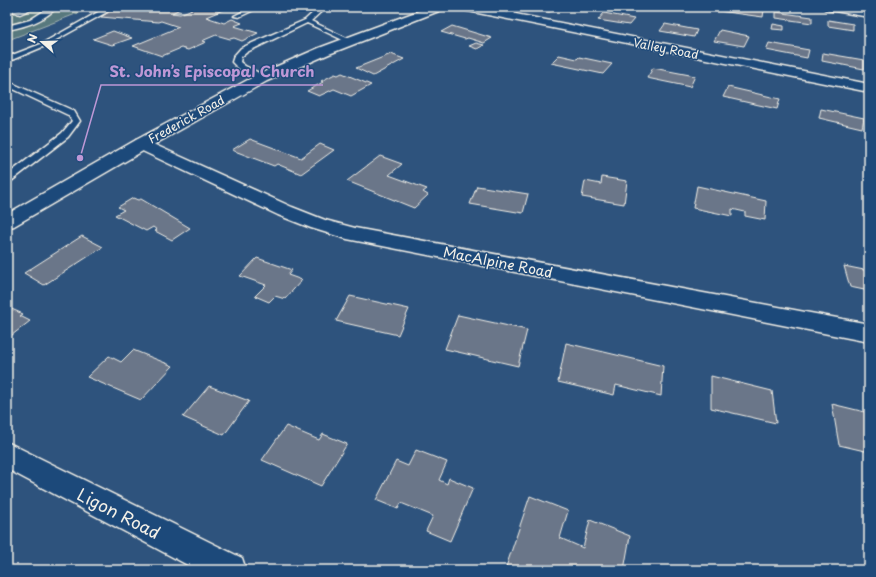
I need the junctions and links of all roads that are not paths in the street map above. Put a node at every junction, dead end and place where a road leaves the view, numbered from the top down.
1 (7, 7) edge
2 (33, 7) edge
3 (54, 7) edge
4 (113, 7) edge
5 (257, 7) edge
6 (323, 7) edge
7 (440, 7) edge
8 (463, 7) edge
9 (829, 7) edge
10 (20, 12) junction
11 (508, 12) edge
12 (869, 13) edge
13 (237, 16) dead end
14 (7, 17) edge
15 (307, 21) junction
16 (7, 28) edge
17 (350, 41) junction
18 (7, 60) edge
19 (262, 78) junction
20 (7, 83) edge
21 (869, 88) edge
22 (142, 144) junction
23 (7, 180) edge
24 (10, 218) edge
25 (869, 333) edge
26 (7, 455) edge
27 (230, 570) edge

1 - 10 lane
2 - 10 lane
3 - 16 lane
4 - 18 lane
5 - 13 lane
6 - 15 lane
7 - 17 street, Frederick Road
8 - 11 street, Valley Road
9 - 12 street
10 - 14 lane
11 - 21 street, Valley Road
15 - 17 lane
15 - 19 lane
17 - 19 street, Frederick Road
19 - 22 street, Frederick Road
20 - 23 lane
22 - 24 street, Frederick Road
22 - 25 street, MacAlpine Road
26 - 27 street, Ligon Road

